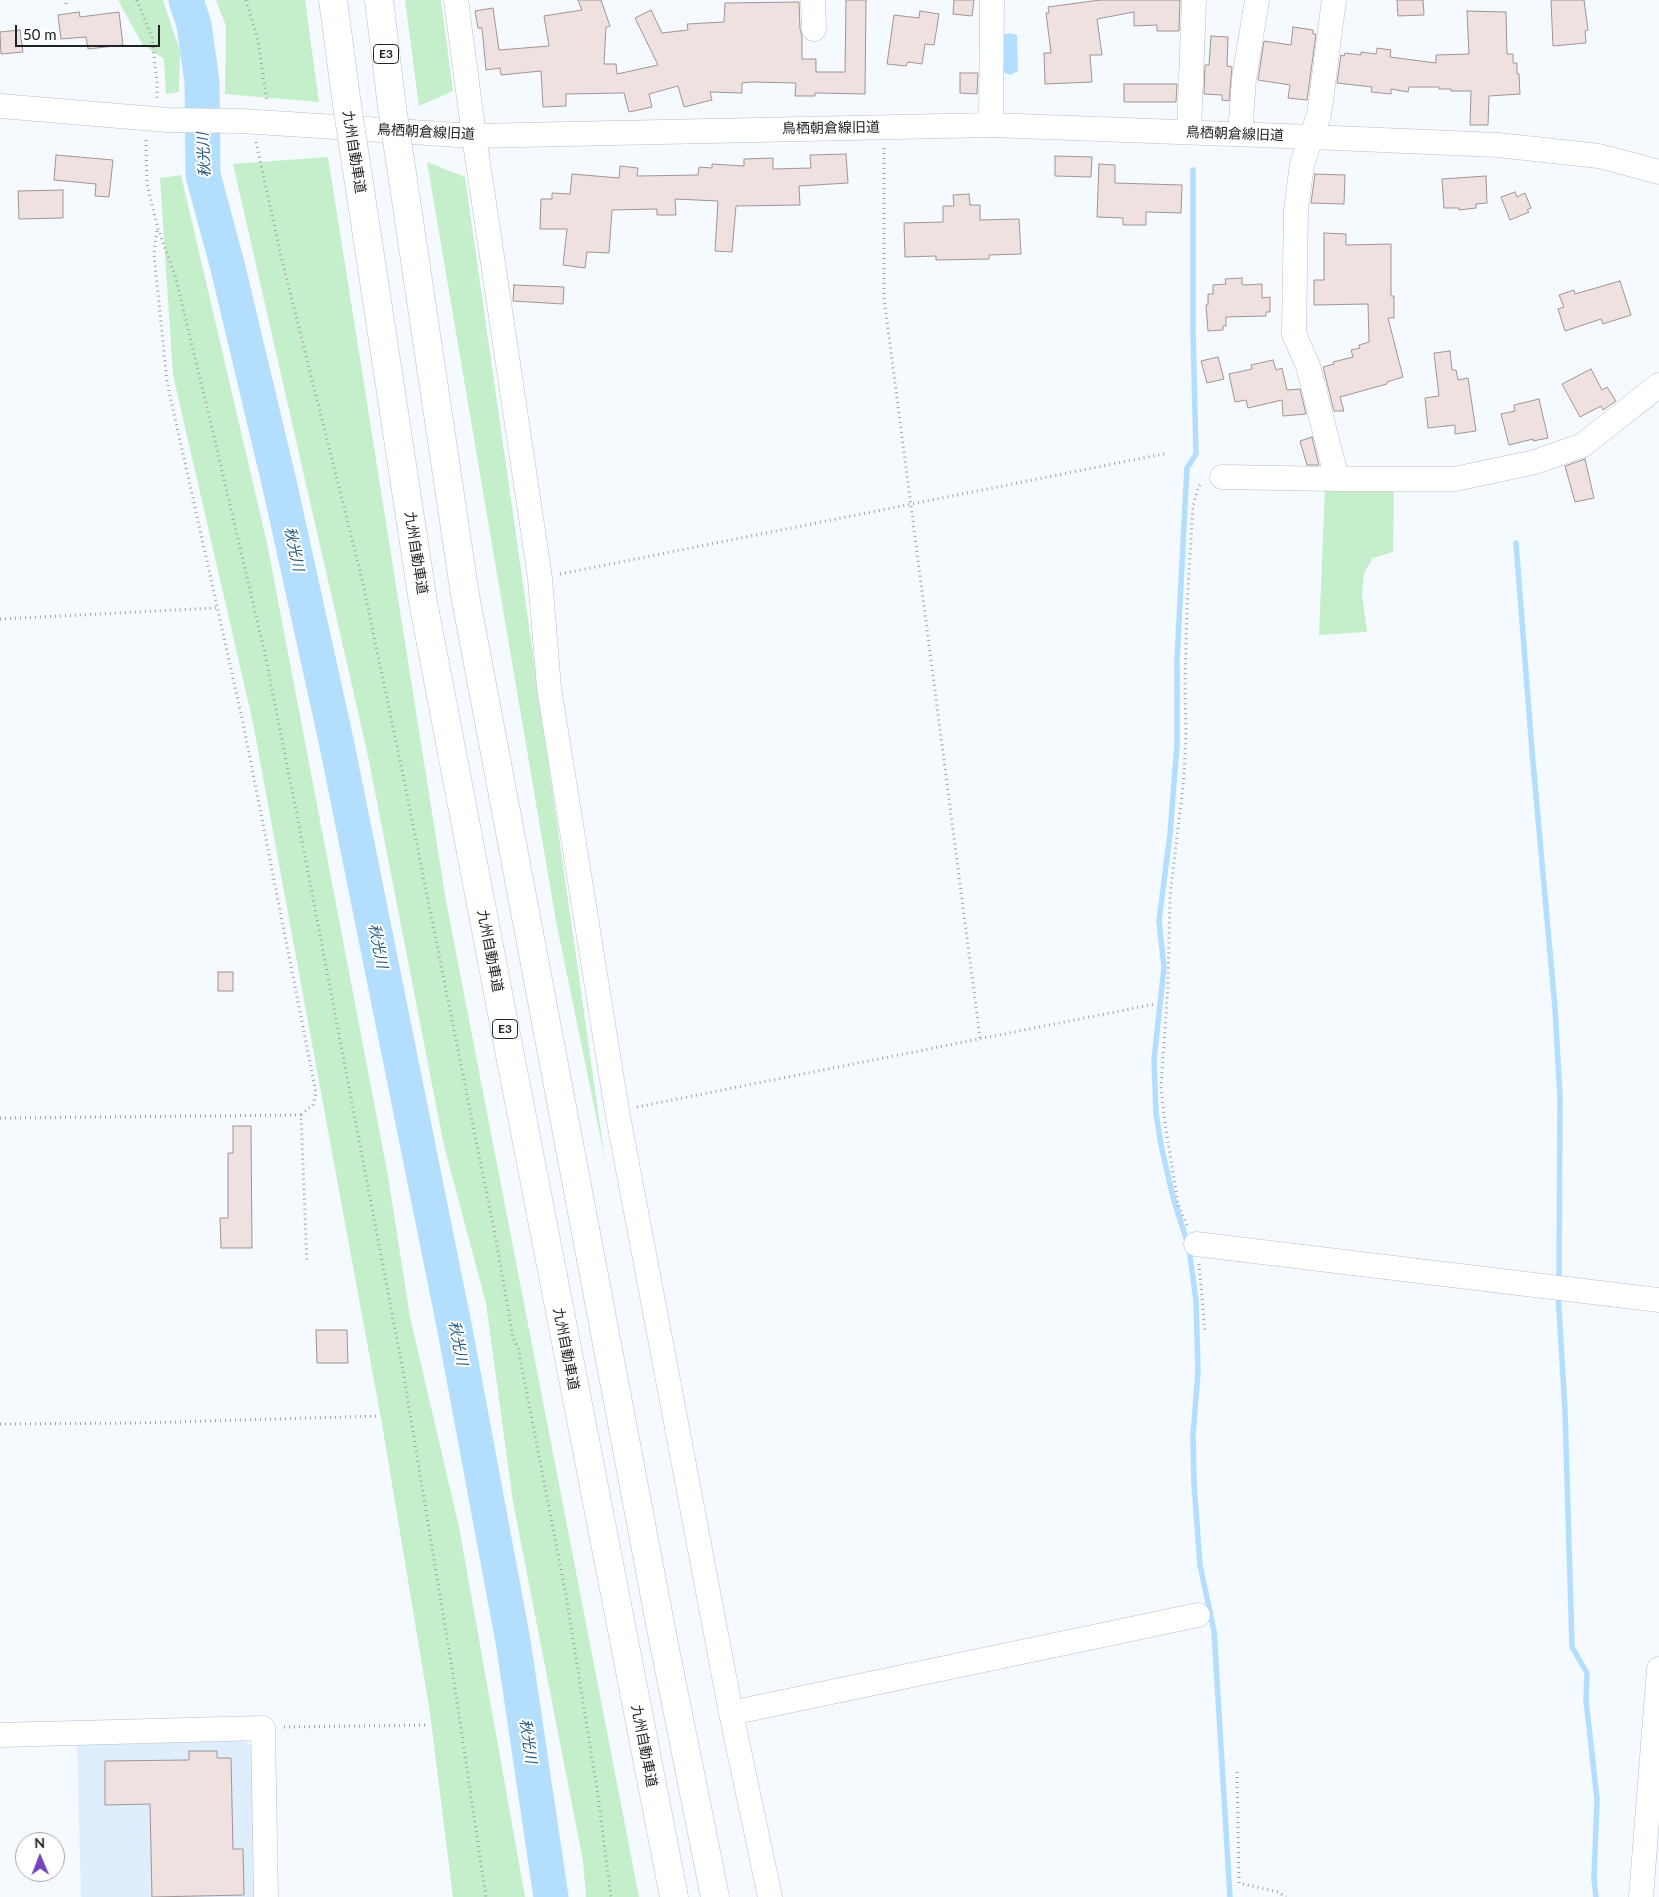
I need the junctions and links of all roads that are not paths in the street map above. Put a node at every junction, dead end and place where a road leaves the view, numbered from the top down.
1 (333, 0) edge
2 (379, 0) edge
3 (456, 0) edge
4 (813, 0) edge
5 (992, 0) edge
6 (1194, 0) edge
7 (1257, 0) edge
8 (1334, 0) edge
9 (814, 29) dead end
10 (0, 106) edge
11 (991, 125) junction
12 (1189, 132) junction
13 (1240, 134) junction
14 (474, 136) junction
15 (1312, 137) junction
16 (1659, 172) edge
17 (1659, 385) edge
18 (1222, 476) road end
19 (1338, 479) junction
20 (1196, 1244) road end
21 (1659, 1300) edge
22 (1198, 1615) dead end
23 (1659, 1669) edge
24 (731, 1713) junction
25 (0, 1734) edge
26 (266, 1897) edge
27 (674, 1897) edge
28 (715, 1897) edge
29 (770, 1897) edge
30 (1641, 1897) edge

1 - 27 highway, 九州自動車道 / E3, bridge
2 - 28 highway, E3, bridge
3 - 14 street
4 - 9 street
5 - 11 street
6 - 12 street
7 - 13 street
8 - 15 street
10 - 14 street, 鳥栖朝倉線旧道
11 - 12 street, 鳥栖朝倉線旧道
11 - 14 street, 鳥栖朝倉線旧道
12 - 13 street, 鳥栖朝倉線旧道
13 - 15 street, 鳥栖朝倉線旧道
14 - 24 street
15 - 16 street, 鳥栖朝倉線旧道
15 - 19 street
17 - 19 street
18 - 19 street
20 - 21 street
22 - 24 street
23 - 30 street
24 - 29 street
25 - 26 street

